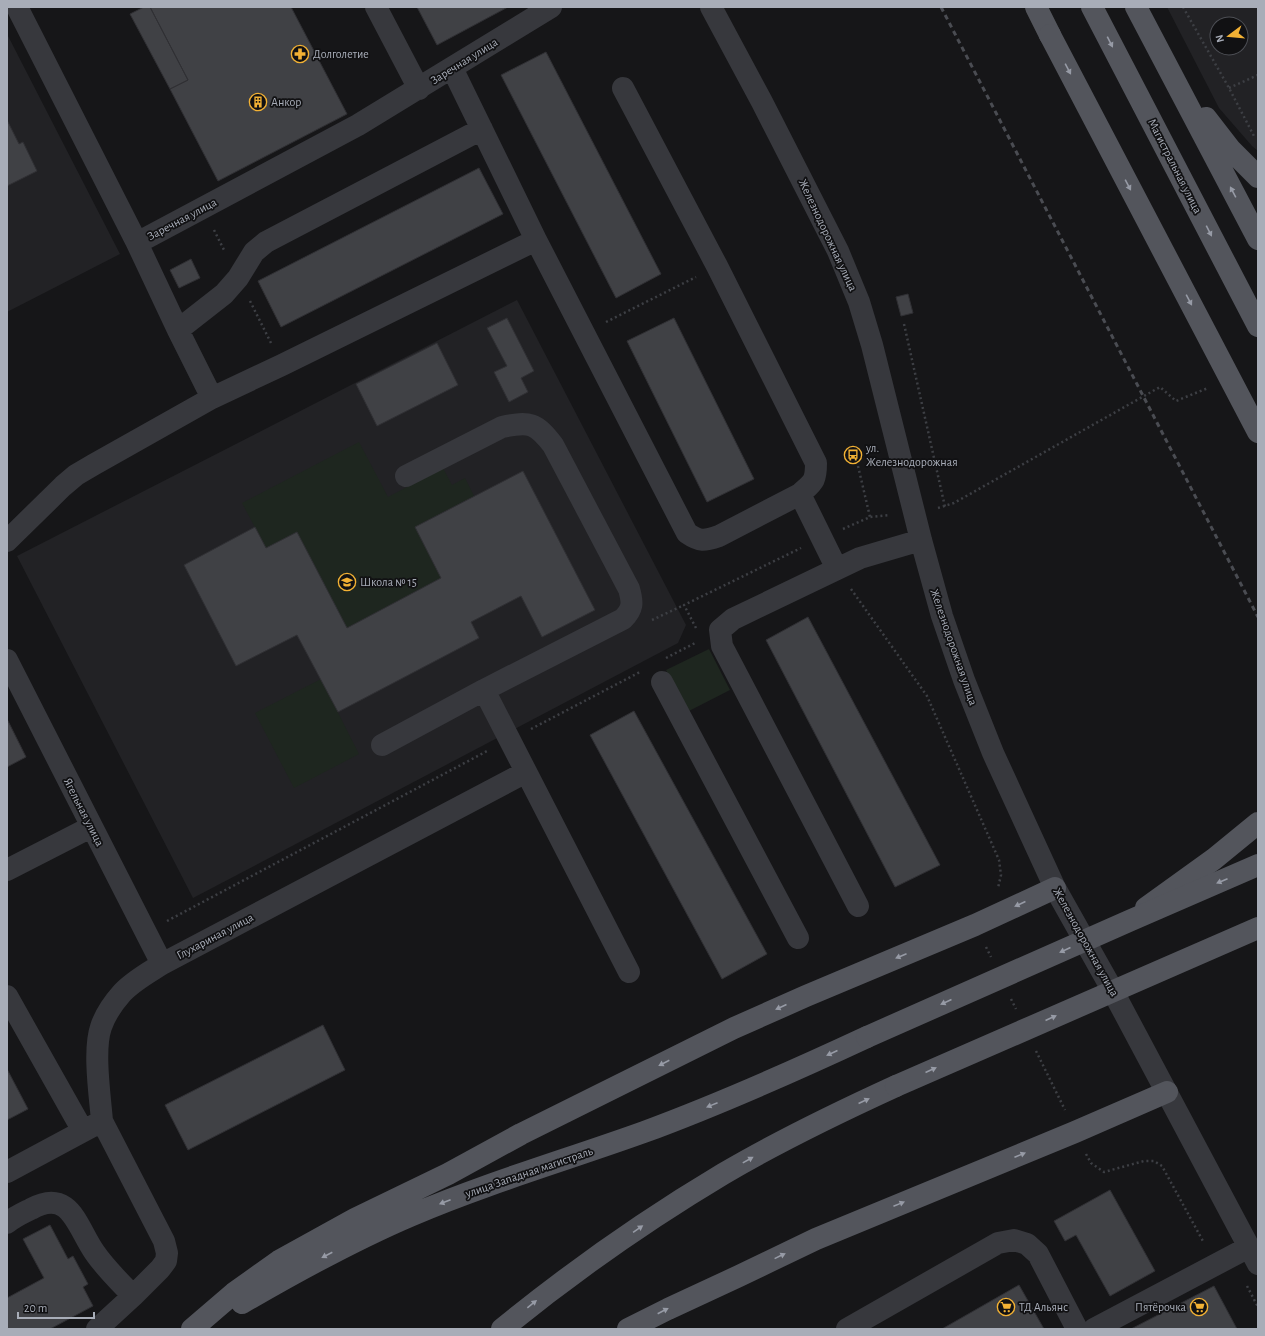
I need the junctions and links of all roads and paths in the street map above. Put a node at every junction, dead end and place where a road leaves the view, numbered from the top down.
1 (17, 7) edge
2 (376, 7) edge
3 (551, 7) edge
4 (710, 7) edge
5 (1036, 7) edge
6 (1092, 7) edge
7 (1136, 7) edge
8 (1183, 7) edge
9 (1153, 41) junction
10 (452, 68) junction
11 (1258, 74) edge
12 (623, 88) dead end
13 (1229, 88) junction
14 (419, 89) junction
15 (482, 129) junction
16 (1257, 142) dead end
17 (1258, 177) edge
18 (1258, 239) edge
19 (536, 240) junction
20 (137, 243) junction
21 (717, 266) junction
22 (904, 324) dead end
23 (1258, 326) edge
24 (178, 330) junction
25 (584, 333) junction
26 (1212, 386) dead end
27 (212, 398) junction
28 (1258, 432) edge
29 (858, 466) dead end
30 (406, 476) dead end
31 (800, 494) junction
32 (870, 517) dead end
33 (921, 540) junction
34 (7, 541) edge
35 (837, 569) junction
36 (684, 605) dead end
37 (631, 611) junction
38 (7, 660) edge
39 (662, 682) dead end
40 (484, 690) junction
41 (382, 745) dead end
42 (526, 772) junction
43 (1258, 823) edge
44 (91, 826) junction
45 (1258, 866) edge
46 (7, 870) edge
47 (1055, 888) junction
48 (997, 891) dead end
49 (858, 906) dead end
50 (1129, 921) junction
51 (975, 925) junction
52 (1258, 928) edge
53 (798, 938) dead end
54 (1258, 939) edge
55 (1187, 959) junction
56 (992, 960) dead end
57 (162, 964) junction
58 (629, 972) dead end
59 (1010, 996) dead end
60 (10, 1008) edge
61 (1017, 1011) dead end
62 (1034, 1046) dead end
63 (1167, 1092) junction
64 (92, 1126) junction
65 (1075, 1132) junction
66 (1091, 1163) dead end
67 (7, 1172) edge
68 (7, 1223) edge
69 (1246, 1256) edge
70 (133, 1296) junction
71 (97, 1329) edge
72 (192, 1329) edge
73 (201, 1329) edge
74 (502, 1329) edge
75 (628, 1329) edge
76 (847, 1329) edge
77 (1077, 1329) edge
78 (1094, 1329) edge

1 - 20 street
2 - 14 street
3 - 10 street, Заречная улица
4 - 33 street, Железнодорожная улица
5 -> 28 main road, bridge
6 -> 23 main road, Магистральная улица
7 - 9 main road
8 - 13 path
9 - 17 main road
18 -> 9 main road
10 - 14 street, Заречная улица
10 - 15 street
11 - 13 path
12 - 21 street
13 - 16 path
14 - 20 street, Заречная улица
15 - 19 street
15 - 24 street
19 - 25 street
19 - 27 street
20 - 24 street, Заречная улица
21 - 25 path
21 - 31 street
22 - 26 path
24 - 27 street, Заречная улица
25 - 31 street
27 - 34 street
29 - 32 path
30 - 37 street
31 - 35 street
33 - 35 street
33 - 47 street, Железнодорожная улица
35 - 48 path
35 - 49 street
36 - 37 path
37 - 40 street
38 - 44 street, Ягельная улица
39 - 53 street
40 - 41 street
40 - 42 street
42 - 57 street, Глухариная улица
42 - 58 street
43 - 50 main road, bridge
44 - 46 street
44 - 57 street, Ягельная улица
45 -> 50 main road, bridge
47 -> 51 main road
47 - 63 street, Железнодорожная улица
50 -> 73 main road, улица Западная магистраль, bridge
51 - 56 path
51 -> 72 main road
52 - 55 main road, bridge
54 - 55 main road, bridge
74 -> 55 main road, bridge
57 - 64 street, Глухариная улица
59 - 61 path
60 - 64 street
62 - 65 path
63 - 65 main road
63 - 69 street, Железнодорожная улица
64 - 67 street
64 - 70 street
75 -> 65 main road
66 - 69 path
68 - 70 street
69 - 78 street
70 - 71 street
76 - 77 street

